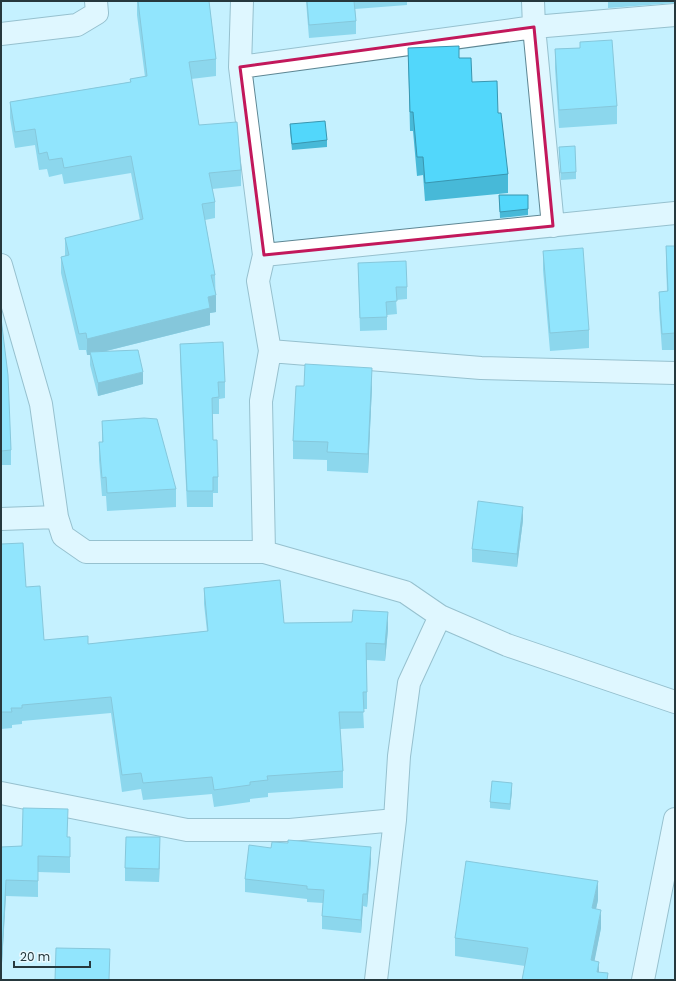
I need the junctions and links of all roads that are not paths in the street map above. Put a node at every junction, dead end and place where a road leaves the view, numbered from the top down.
1 (96, 1) edge
2 (242, 1) edge
3 (534, 1) edge
4 (675, 15) edge
5 (534, 27) junction
6 (1, 34) edge
7 (240, 67) junction
8 (675, 213) edge
9 (553, 226) junction
10 (264, 255) junction
11 (1, 265) edge
12 (270, 352) junction
13 (675, 373) edge
14 (57, 517) junction
15 (1, 519) edge
16 (264, 552) junction
17 (440, 616) junction
18 (675, 702) edge
19 (1, 793) edge
20 (675, 818) edge
21 (395, 820) junction
22 (376, 980) edge
23 (643, 980) edge

1 - 6 street
2 - 7 street
3 - 5 street
4 - 5 street
5 - 7 street
5 - 9 street
7 - 10 street
8 - 9 street
9 - 10 street
10 - 12 street
11 - 14 street
12 - 13 street
12 - 16 street
14 - 15 street
14 - 16 street
16 - 17 street
17 - 18 street
17 - 21 street
19 - 21 street
20 - 23 street
21 - 22 street

